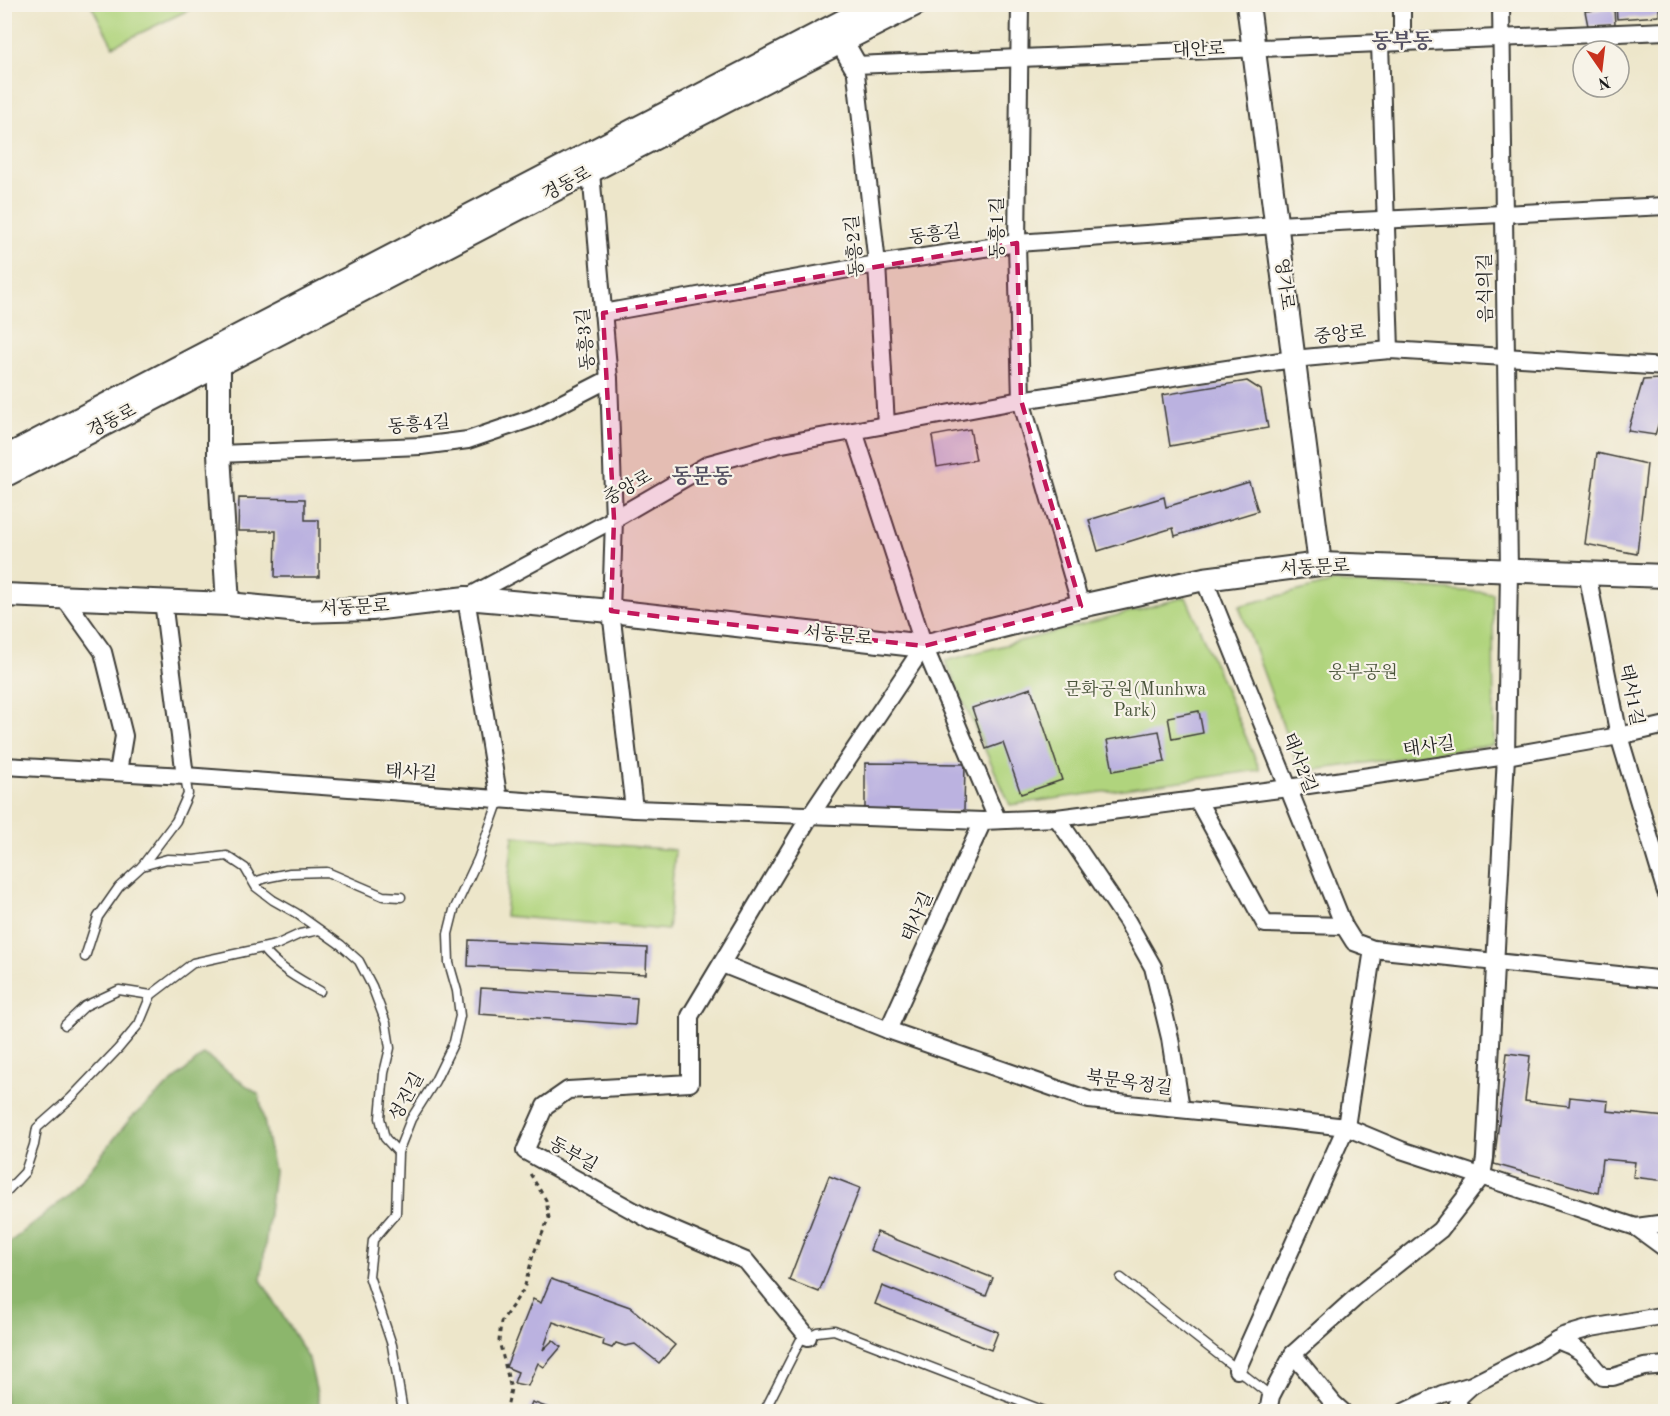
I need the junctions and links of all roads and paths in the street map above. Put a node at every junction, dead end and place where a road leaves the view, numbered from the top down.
1 (876, 4) edge
2 (915, 4) edge
3 (1020, 4) edge
4 (1248, 4) edge
5 (1402, 4) edge
6 (1501, 4) edge
7 (1665, 31) edge
8 (837, 34) junction
9 (1501, 38) junction
10 (1402, 42) junction
11 (1380, 43) junction
12 (1254, 48) junction
13 (1019, 57) junction
14 (855, 65) junction
15 (587, 164) junction
16 (1665, 206) edge
17 (1504, 214) junction
18 (1385, 220) junction
19 (1276, 225) junction
20 (1017, 243) junction
21 (877, 264) junction
22 (603, 313) junction
23 (1389, 350) junction
24 (1506, 357) junction
25 (215, 359) junction
26 (1293, 359) junction
27 (1665, 367) edge
28 (609, 379) junction
29 (1021, 400) junction
30 (885, 425) junction
31 (854, 431) junction
32 (219, 454) junction
33 (4, 458) edge
34 (4, 476) edge
35 (614, 519) junction
36 (1320, 564) junction
37 (1509, 570) junction
38 (1587, 573) junction
39 (1665, 576) edge
40 (1203, 579) junction
41 (4, 595) edge
42 (466, 598) junction
43 (65, 599) junction
44 (163, 601) junction
45 (228, 604) junction
46 (1081, 606) junction
47 (611, 611) junction
48 (924, 646) junction
49 (1665, 725) edge
50 (1619, 736) junction
51 (1506, 756) junction
52 (4, 766) edge
53 (118, 772) junction
54 (185, 776) junction
55 (1288, 788) junction
56 (1197, 799) junction
57 (499, 800) junction
58 (634, 809) junction
59 (810, 816) junction
60 (1057, 818) junction
61 (990, 820) junction
62 (142, 866) junction
63 (254, 882) junction
64 (1665, 892) edge
65 (401, 897) dead end
66 (1344, 926) junction
67 (319, 930) junction
68 (262, 948) junction
69 (1372, 949) junction
70 (85, 957) dead end
71 (1495, 962) junction
72 (722, 964) junction
73 (1665, 980) edge
74 (320, 991) dead end
75 (151, 995) junction
76 (64, 1025) dead end
77 (888, 1030) junction
78 (1181, 1109) junction
79 (1346, 1127) junction
80 (525, 1151) junction
81 (398, 1152) junction
82 (1482, 1176) junction
83 (4, 1194) edge
84 (1665, 1223) edge
85 (1636, 1227) junction
86 (1665, 1249) edge
87 (1121, 1278) dead end
88 (1665, 1315) edge
89 (808, 1336) junction
90 (1556, 1340) junction
91 (1293, 1354) junction
92 (1665, 1365) edge
93 (1237, 1370) junction
94 (1472, 1385) junction
95 (1269, 1404) edge
96 (404, 1412) edge
97 (506, 1412) edge
98 (764, 1412) edge
99 (1047, 1412) edge
100 (1343, 1412) edge
101 (1404, 1412) edge
102 (1466, 1412) edge

1 - 8 street, 경동로
2 - 8 street, 경동로
3 - 13 street
4 - 12 street, 영가로
5 - 10 street
6 - 9 street, 음식의길
7 - 9 street, 대안로
8 - 14 street
8 - 15 street, 경동로
9 - 10 street, 대안로
9 - 17 street, 음식의길
10 - 11 street, 대안로
11 - 12 street, 대안로
11 - 18 street
12 - 13 street, 대안로
12 - 19 street, 영가로
13 - 14 street, 대안로
13 - 20 street, 동흥1길
14 - 21 street, 동흥2길
15 - 22 street, 동흥3길
15 - 25 street, 경동로
16 - 17 street, 동흥길
17 - 18 street, 동흥길
17 - 24 street, 음식의길
18 - 19 street, 동흥길
18 - 23 street
19 - 20 street, 동흥길
19 - 26 street, 영가로
20 - 21 street, 동흥길
20 - 29 street, 동흥1길
21 - 22 street, 동흥길
21 - 30 street, 동흥2길
22 - 28 street, 동흥3길
23 - 24 street, 중앙로
23 - 26 street, 중앙로
24 - 27 street, 중앙로
24 - 37 street, 음식의길
25 - 32 street
25 - 33 street, 경동로
25 - 34 street, 경동로
26 - 29 street, 중앙로
26 - 36 street, 영가로
28 - 32 street, 동흥4길
28 - 35 street, 동흥3길
29 - 30 street, 중앙로
29 - 46 street
30 - 31 street, 중앙로
31 - 35 street, 중앙로
31 - 48 street
32 - 45 street
35 - 42 street, 중앙로
35 - 47 street, 동흥3길
36 - 37 street, 서동문로
36 - 40 street, 서동문로
37 - 38 street, 서동문로
37 - 51 street, 음식의길
38 - 39 street, 서동문로
38 - 50 street, 태사1길
40 - 46 street, 서동문로
40 - 55 street, 태사2길
41 - 43 street, 서동문로
42 - 45 street, 서동문로
42 - 47 street, 서동문로
42 - 57 street
43 - 44 street, 서동문로
43 - 53 street
44 - 45 street, 서동문로
44 - 54 street
46 - 48 street, 서동문로
47 - 48 street, 서동문로
47 - 58 street
48 - 59 street
48 - 61 street
49 - 50 street, 태사길
50 - 51 street, 태사길
50 - 64 street, 태사1길
51 - 55 street, 태사길
51 - 71 street, 음식의길
52 - 53 street, 태사길
53 - 54 street, 태사길
54 - 57 street, 태사길
54 - 62 lane
55 - 56 street, 태사길
55 - 66 street, 태사2길
56 - 60 street, 태사길
56 - 66 street
57 - 58 street, 태사길
57 - 81 lane, 성진길
58 - 59 street, 태사길
59 - 61 street, 태사길
59 - 72 street
60 - 61 street, 태사길
60 - 78 street
61 - 77 street, 태사길
62 - 63 lane
62 - 70 lane
63 - 65 lane
63 - 67 lane
66 - 69 street, 태사2길
67 - 68 lane
67 - 81 lane
68 - 74 lane
68 - 75 lane
69 - 71 street, 태사2길
69 - 79 street
71 - 73 street, 태사2길
71 - 82 street
72 - 77 street, 북문옥정길
72 - 80 street, 동부길
75 - 76 lane
75 - 83 lane
77 - 78 street, 북문옥정길
78 - 79 street, 북문옥정길
79 - 82 street, 북문옥정길
79 - 93 street
80 - 89 street, 동부길
80 - 97 path
81 - 96 lane, 성진길
82 - 85 street, 북문옥정길
82 - 91 street
84 - 85 street
85 - 86 street, 북문옥정길
87 - 93 lane
88 - 90 street
89 - 98 lane
89 - 99 lane
90 - 92 street
90 - 94 street
91 - 95 street
91 - 100 street
93 - 95 lane
94 - 101 street
94 - 102 street

